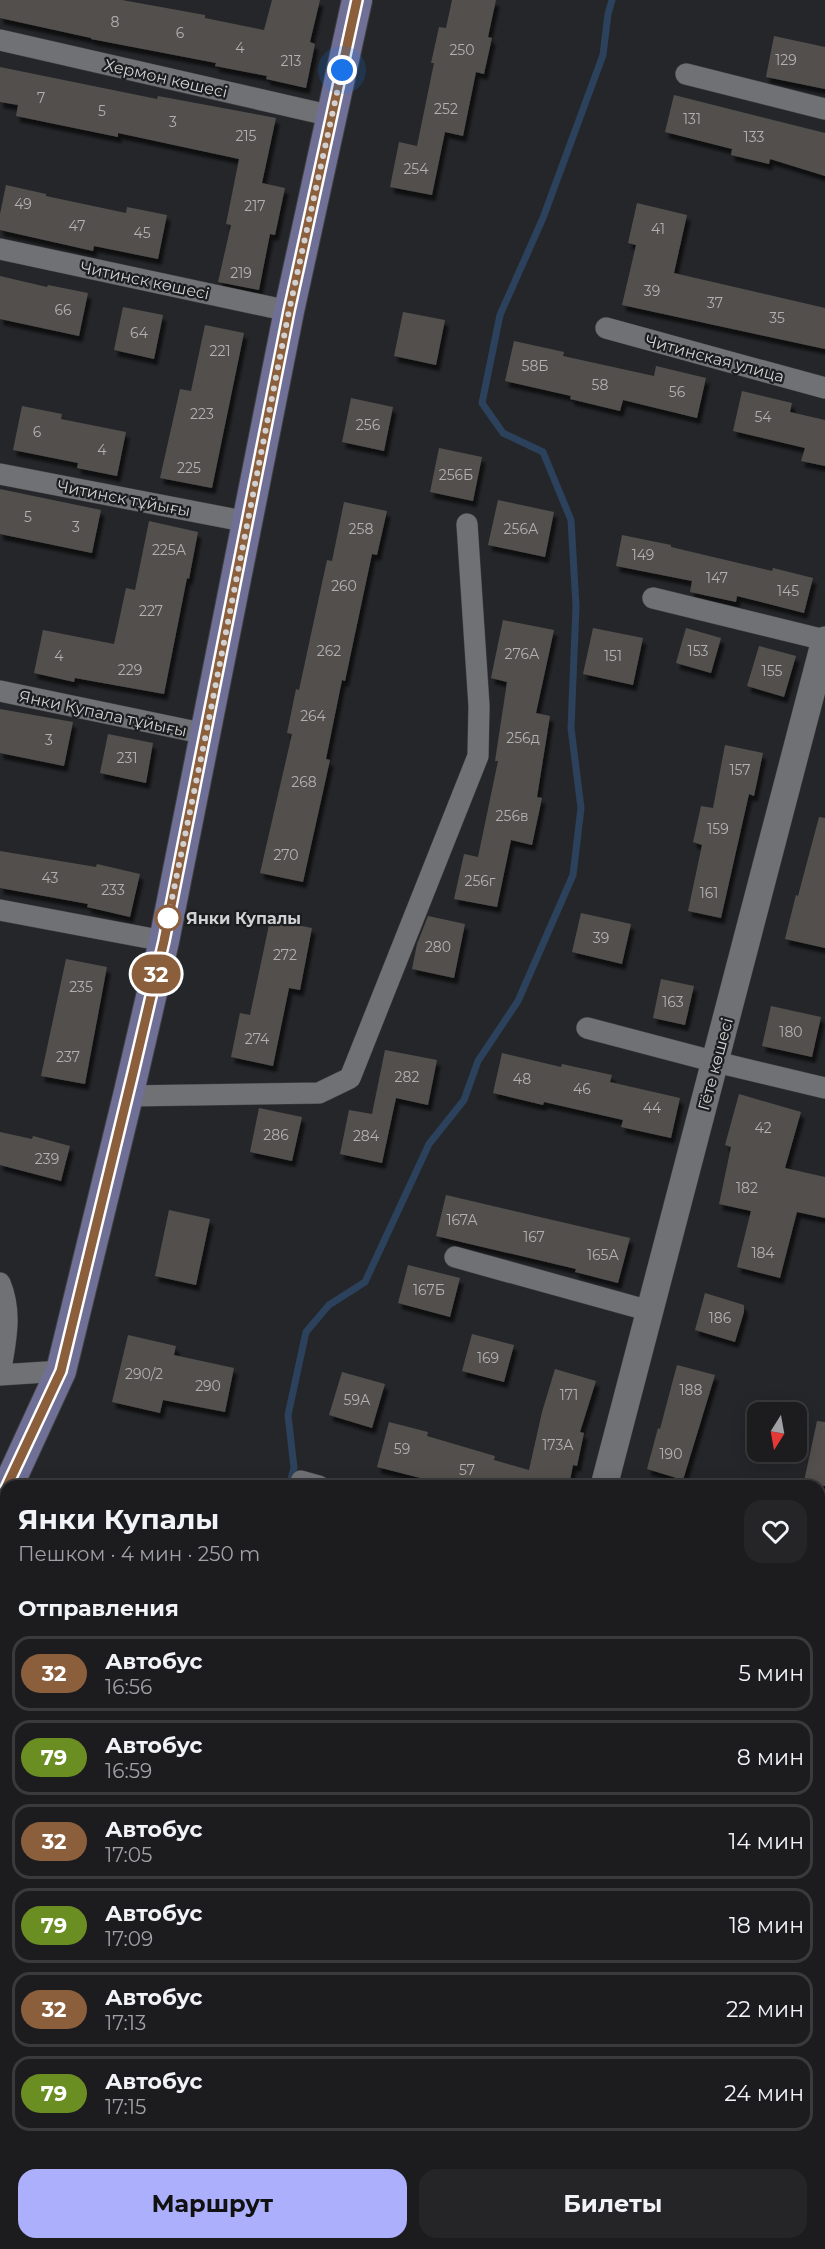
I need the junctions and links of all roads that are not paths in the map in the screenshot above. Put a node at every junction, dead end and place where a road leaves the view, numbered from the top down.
1 (357, 0) edge
2 (0, 40) edge
3 (686, 74) dead end
4 (825, 109) edge
5 (332, 116) junction
6 (0, 249) edge
7 (289, 311) junction
8 (606, 328) dead end
9 (825, 388) edge
10 (0, 474) edge
11 (248, 522) junction
12 (467, 524) dead end
13 (653, 598) dead end
14 (825, 640) edge
15 (0, 691) edge
16 (206, 734) junction
17 (0, 910) edge
18 (164, 941) junction
19 (587, 1028) dead end
20 (716, 1062) junction
21 (825, 1088) edge
22 (128, 1096) junction
23 (455, 1257) dead end
24 (0, 1284) edge
25 (650, 1311) junction
26 (61, 1371) junction
27 (0, 1375) edge
28 (11, 1480) edge
29 (606, 1480) edge

1 - 5 main road
2 - 5 street, Хермон көшесі
3 - 4 street
5 - 7 main road
6 - 7 street, Читинск көшесі
7 - 11 main road
8 - 9 street, Читинская улица
10 - 11 street, Читинск тұйығы
11 - 16 main road
12 - 22 street
13 - 14 street
14 - 20 street, Гёте көшесі
15 - 16 street, Янки Купала тұйығы
16 - 18 main road
17 - 18 street
18 - 22 main road
19 - 20 street
20 - 21 street
20 - 25 street, Гёте көшесі
22 - 26 main road
23 - 25 street
24 - 27 street
25 - 29 street, Гёте көшесі
26 - 27 street
26 - 28 main road

